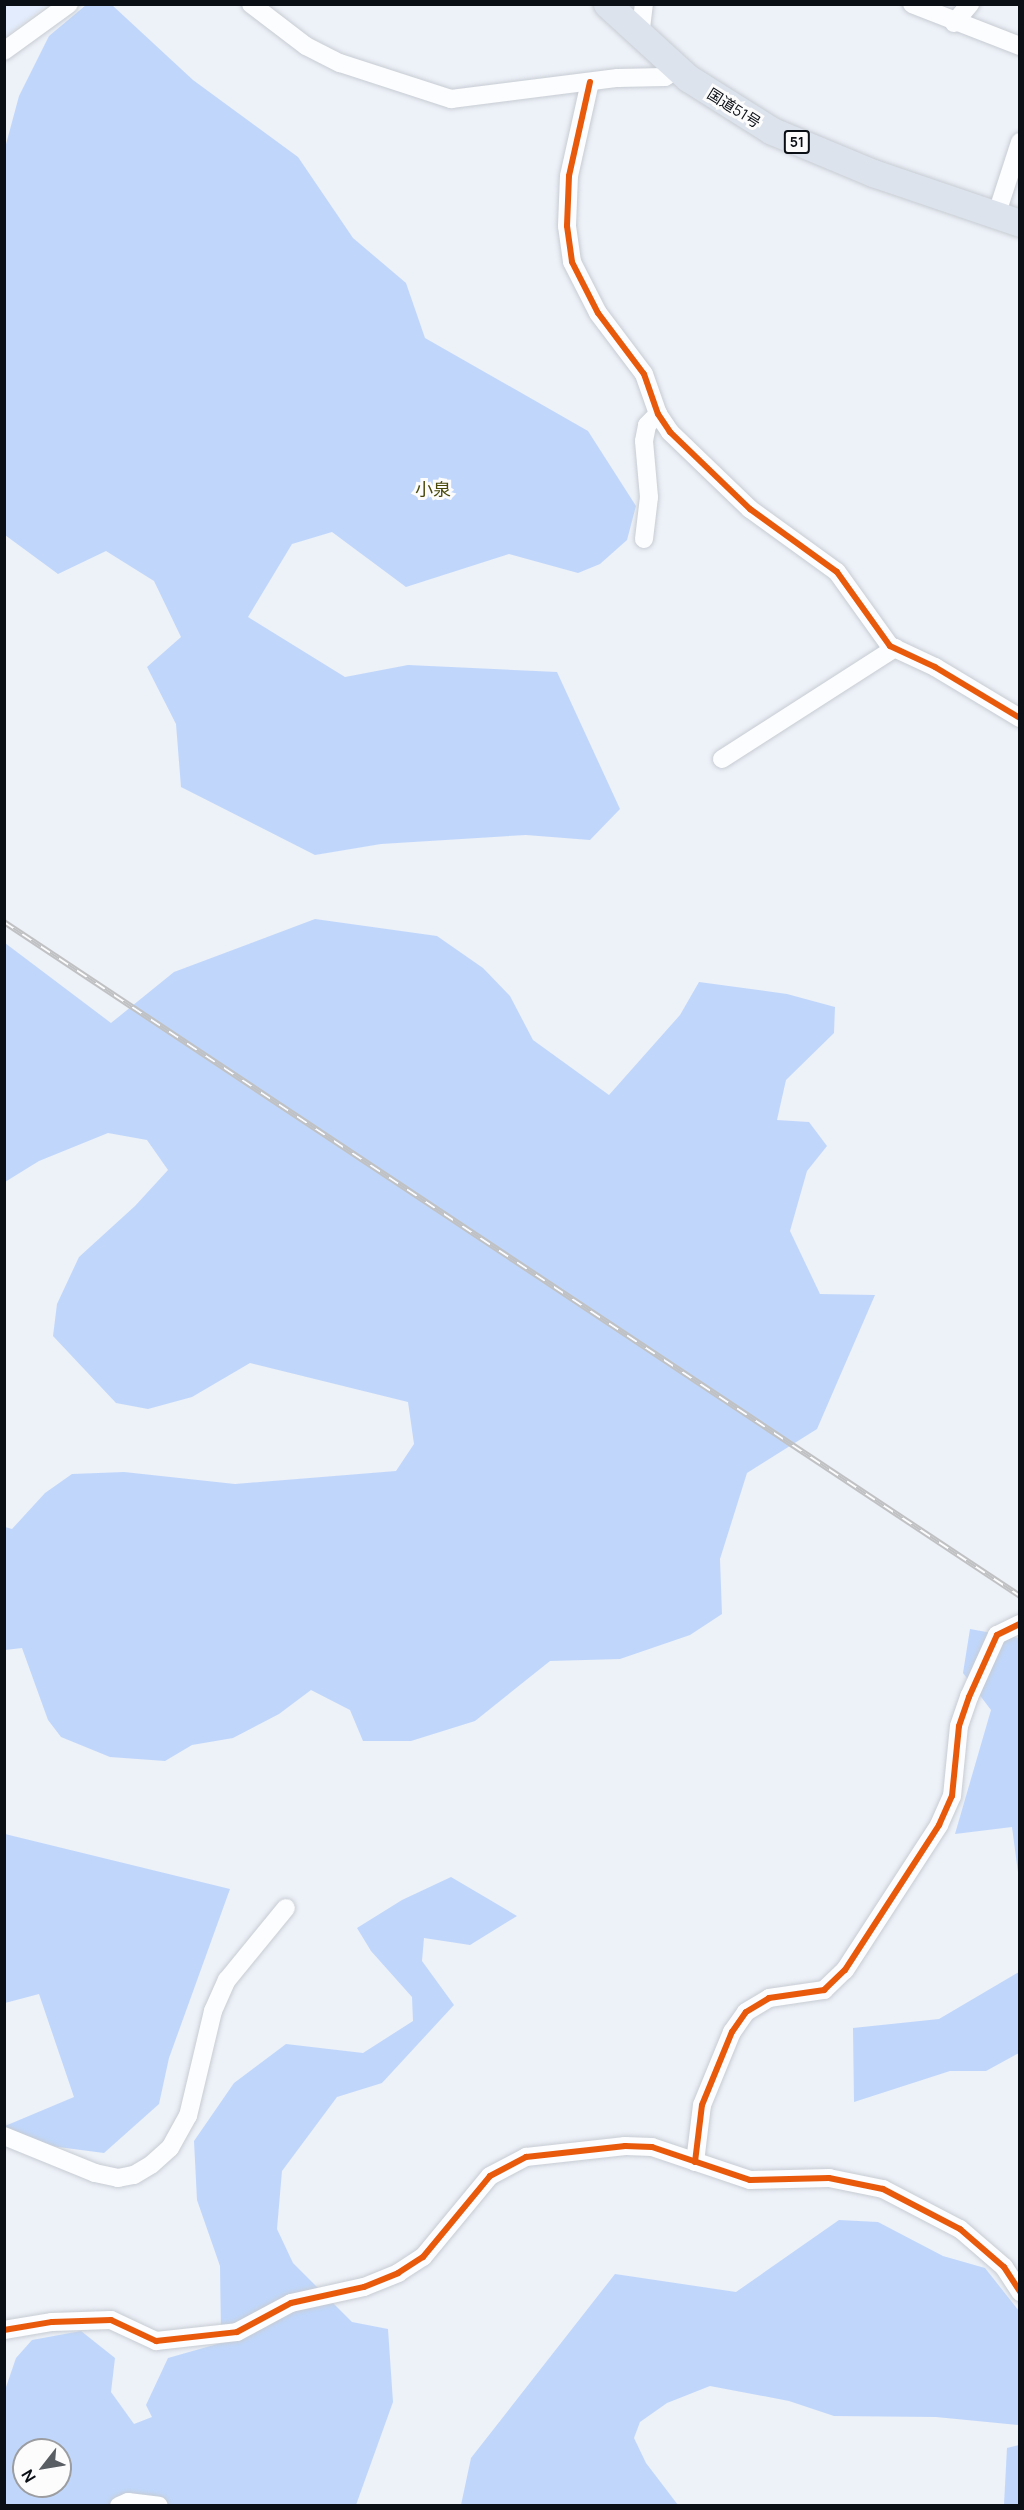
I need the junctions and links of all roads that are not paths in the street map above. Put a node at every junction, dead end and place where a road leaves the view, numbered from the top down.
1 (69, 4) edge
2 (250, 4) edge
3 (607, 4) edge
4 (644, 4) edge
5 (912, 4) edge
6 (970, 4) edge
7 (954, 23) junction
8 (640, 36) junction
9 (1020, 46) edge
10 (4, 51) edge
11 (677, 69) junction
12 (590, 82) junction
13 (1020, 142) edge
14 (1008, 220) edge
15 (658, 414) junction
16 (644, 539) dead end
17 (895, 648) junction
18 (1020, 718) edge
19 (722, 759) dead end
20 (1020, 1624) edge
21 (286, 1908) dead end
22 (4, 2136) edge
23 (696, 2162) junction
24 (1020, 2292) edge
25 (5, 2330) edge
26 (118, 2505) edge
27 (159, 2505) edge

1 - 10 street
2 - 12 street
3 - 8 highway, 国道51号 / 51
4 - 8 street
5 - 7 street
6 - 7 street
7 - 9 street
8 - 11 highway, 国道51号 / 51
11 - 12 street
11 - 14 highway, 国道51号 / 51
12 - 15 street
13 - 14 street
15 - 16 street
15 - 17 street
17 - 18 street
17 - 19 street
20 - 23 street
21 - 22 street
23 - 24 street
23 - 25 street
26 - 27 street

